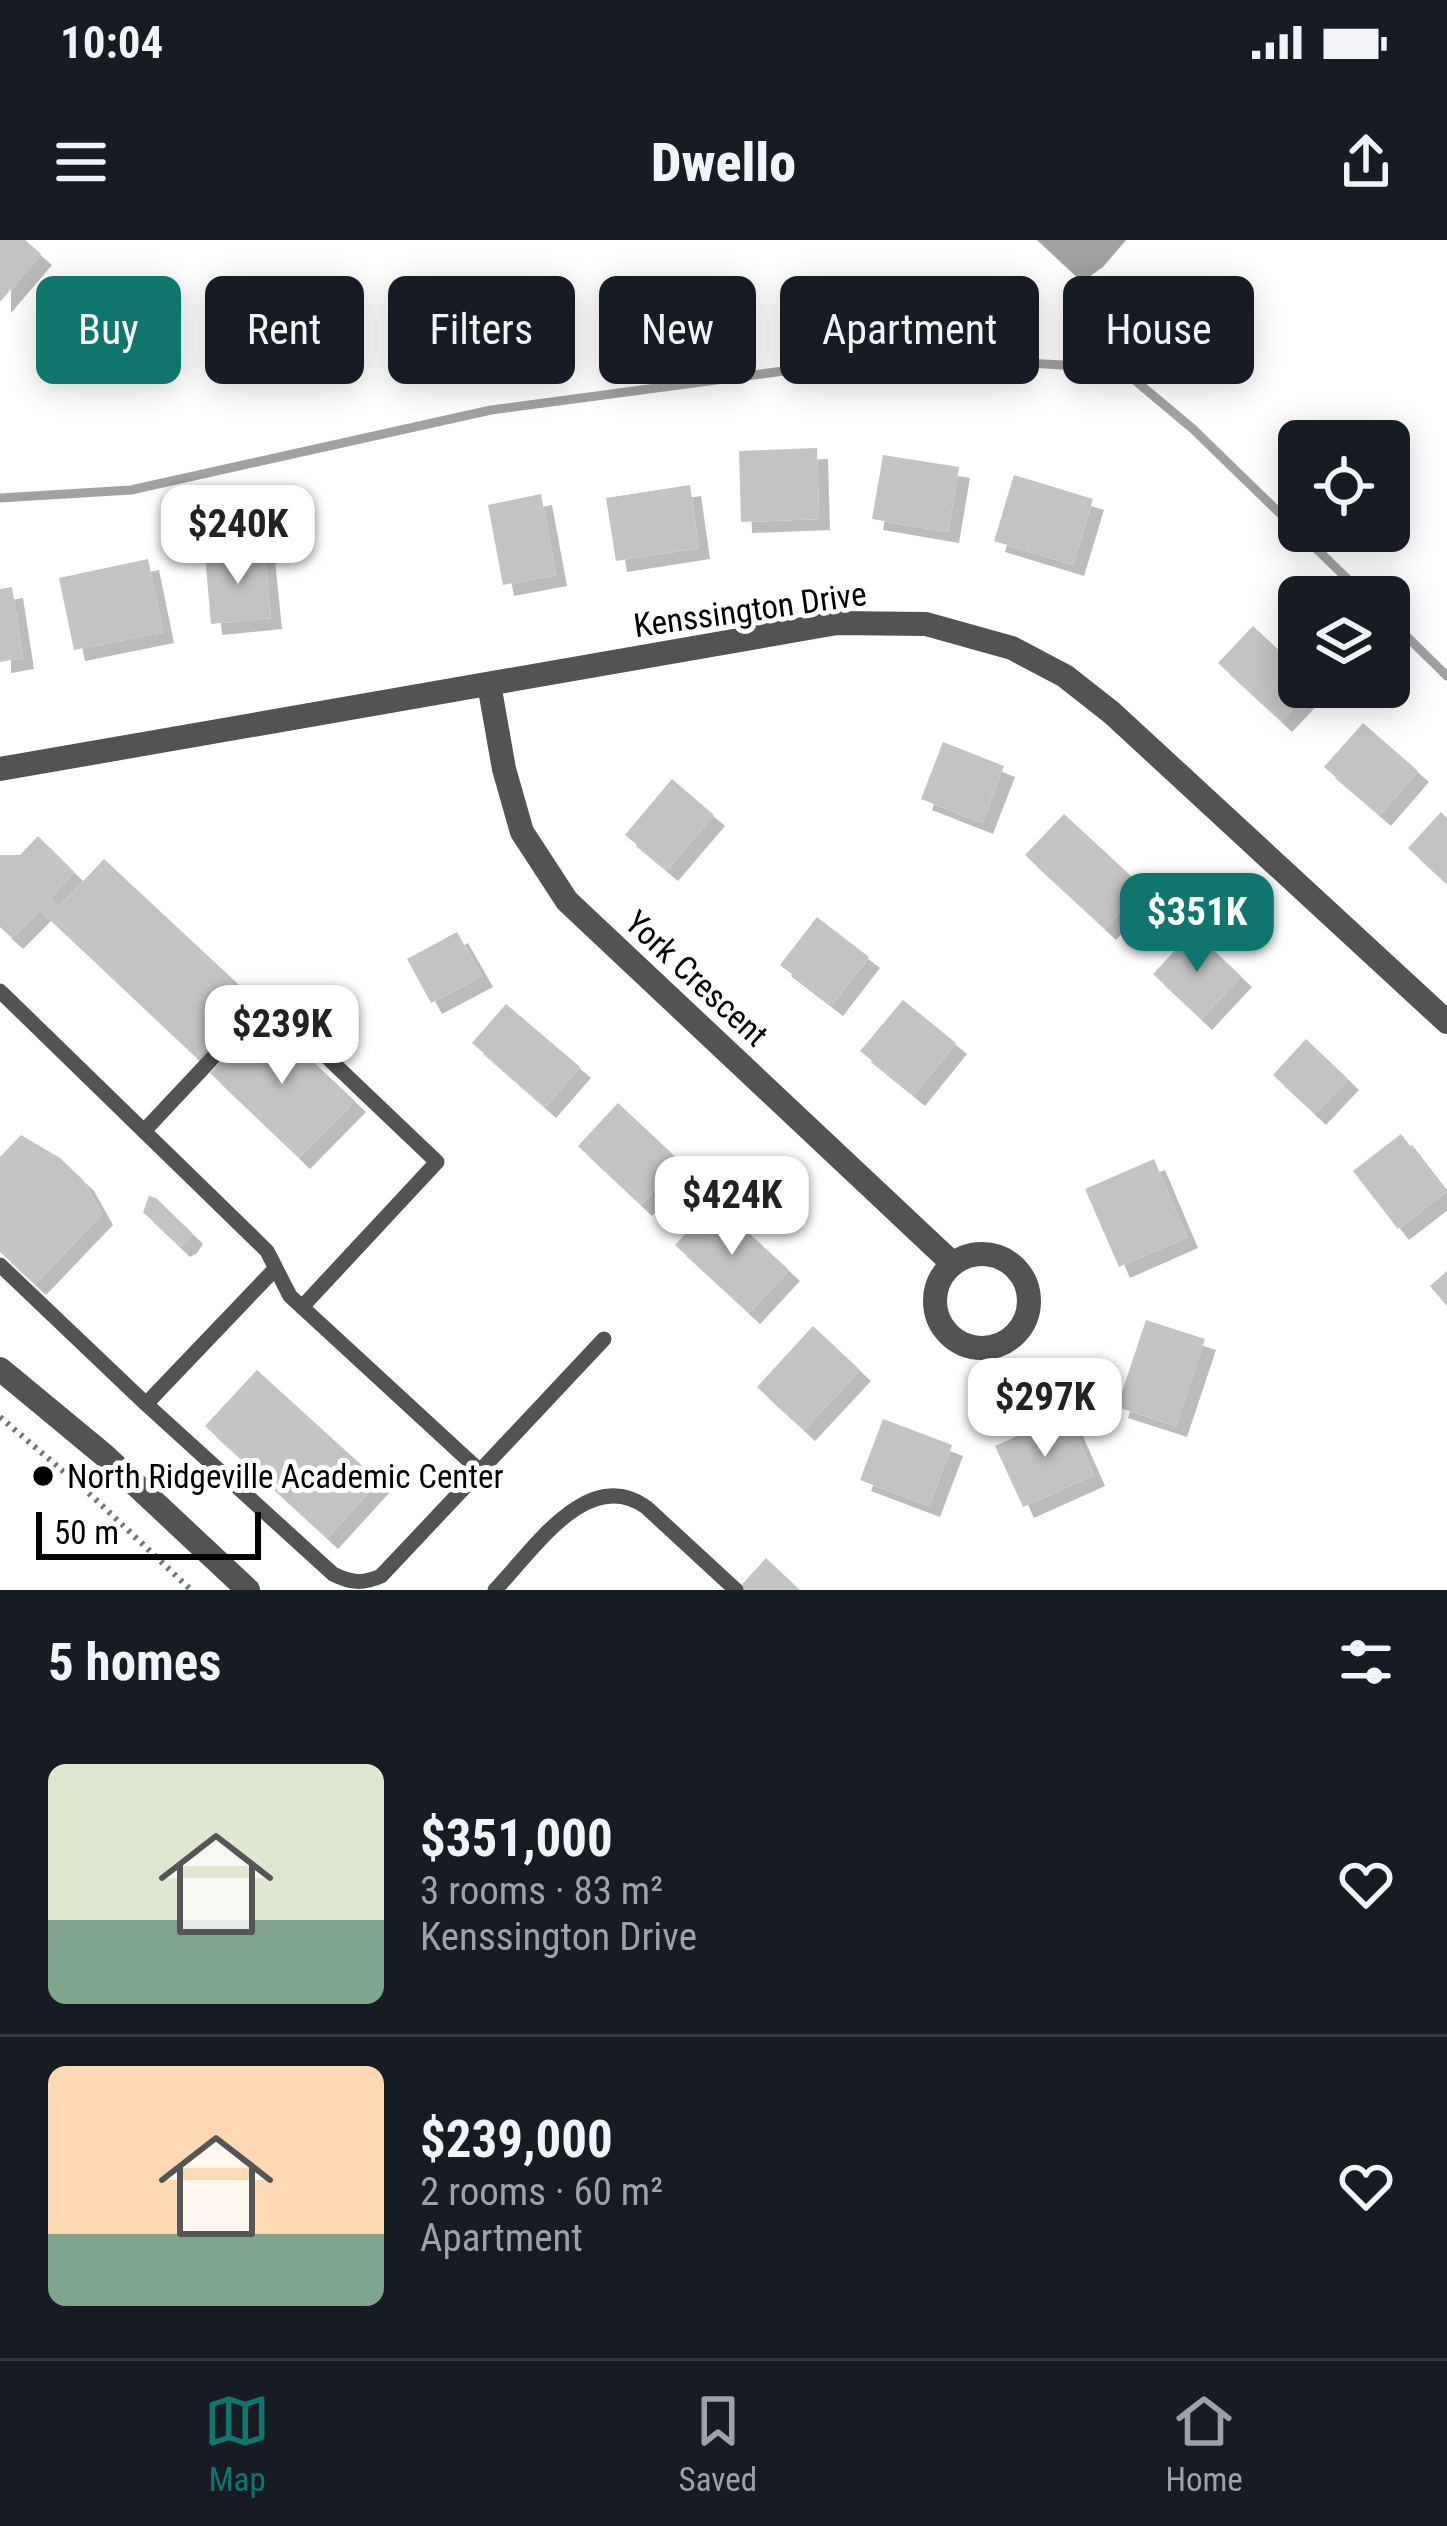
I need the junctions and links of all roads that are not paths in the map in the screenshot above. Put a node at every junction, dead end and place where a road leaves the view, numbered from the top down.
1 (489, 684) junction
2 (0, 769) edge
3 (4, 1003) edge
4 (1447, 1022) edge
5 (144, 1131) junction
6 (953, 1264) dead end
7 (0, 1265) edge
8 (275, 1269) junction
9 (302, 1307) junction
10 (604, 1340) dead end
11 (0, 1369) edge
12 (146, 1404) junction
13 (480, 1472) junction
14 (248, 1590) edge
15 (494, 1590) edge
16 (736, 1590) edge

1 - 2 street, Kenssington Drive
1 - 4 street, Kenssington Drive
1 - 6 street, York Crescent
3 - 5 lane
5 - 8 lane
5 - 9 lane
7 - 12 lane
8 - 9 lane
8 - 12 lane
9 - 13 lane
10 - 13 lane
11 - 14 street
12 - 13 lane
15 - 16 lane

